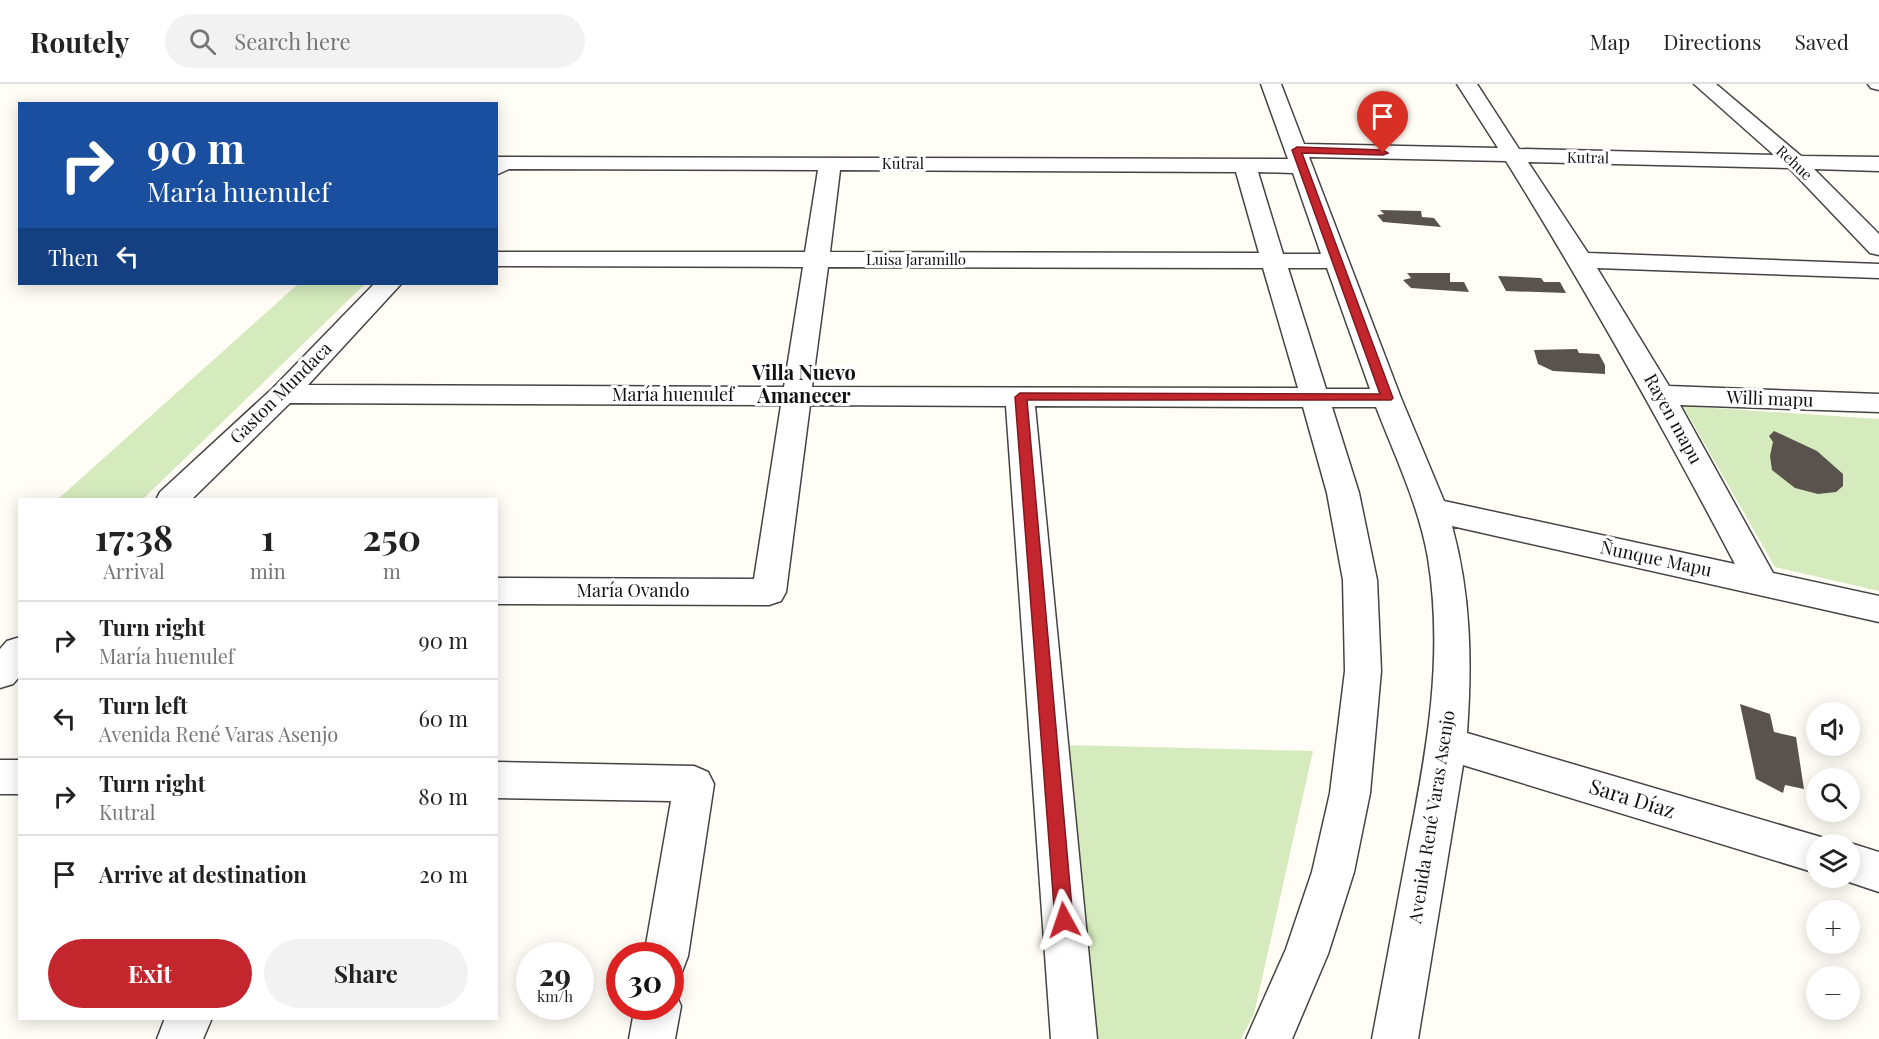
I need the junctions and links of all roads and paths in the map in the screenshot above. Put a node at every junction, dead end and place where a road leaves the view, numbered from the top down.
1 (1271, 84) edge
2 (1467, 84) edge
3 (1704, 84) edge
4 (1513, 157) junction
5 (1300, 158) junction
6 (1794, 161) junction
7 (830, 164) junction
8 (1879, 164) edge
9 (500, 166) edge
10 (1245, 166) junction
11 (1879, 248) edge
12 (498, 259) edge
13 (817, 260) junction
14 (1580, 260) junction
15 (1272, 261) junction
16 (1336, 261) junction
17 (1879, 271) edge
18 (387, 285) edge
19 (283, 394) junction
20 (1660, 395) junction
21 (798, 396) junction
22 (1020, 397) junction
23 (1316, 398) junction
24 (1387, 398) junction
25 (1879, 403) edge
26 (173, 498) edge
27 (1432, 510) junction
28 (1761, 581) junction
29 (498, 591) edge
30 (1879, 609) edge
31 (18, 653) edge
32 (0, 672) edge
33 (1447, 744) junction
34 (0, 777) edge
35 (18, 777) edge
36 (498, 780) edge
37 (1806, 851) edge
38 (1860, 867) edge
39 (1879, 872) edge
40 (668, 942) edge
41 (188, 1020) edge
42 (655, 1020) edge
43 (180, 1039) edge
44 (652, 1039) edge
45 (1074, 1039) edge
46 (1269, 1039) edge
47 (1395, 1039) edge

1 - 5 street, Avenida René Varas Asenjo
2 - 4 street, Rayen mapu
3 - 6 street, Rehue
4 - 5 street, Kutral
4 - 6 street, Kutral
4 - 14 street, Rayen mapu
5 - 10 street, Kutral
5 - 16 street, Avenida René Varas Asenjo
6 - 8 street, Kutral
6 - 11 street, Rehue
7 - 9 street, Kutral
7 - 10 street, Kutral
7 - 13 street
10 - 15 street
12 - 13 street, Luisa Jaramillo
13 - 15 street, Luisa Jaramillo
13 - 21 street
14 - 17 street
14 - 20 street, Rayen mapu
15 - 16 street, Luisa Jaramillo
15 - 23 street
16 - 24 street, Avenida René Varas Asenjo
18 - 19 street, Gaston Mundaca
19 - 21 street, María huenulef
19 - 26 street, Gaston Mundaca
20 - 25 street, Willi mapu
20 - 28 street, Rayen mapu
21 - 22 street, María huenulef
21 - 29 street, María Ovando
22 - 23 street, María huenulef
22 - 45 street
23 - 24 street, María huenulef
23 - 46 street
24 - 27 street, Avenida René Varas Asenjo
27 - 28 street, Ñunque Mapu
27 - 33 street, Avenida René Varas Asenjo
28 - 30 street, Ñunque Mapu
31 - 32 street
33 - 37 street, Sara Díaz
33 - 47 street, Avenida René Varas Asenjo
34 - 35 street
36 - 40 street
38 - 39 street
41 - 43 street
42 - 44 street

